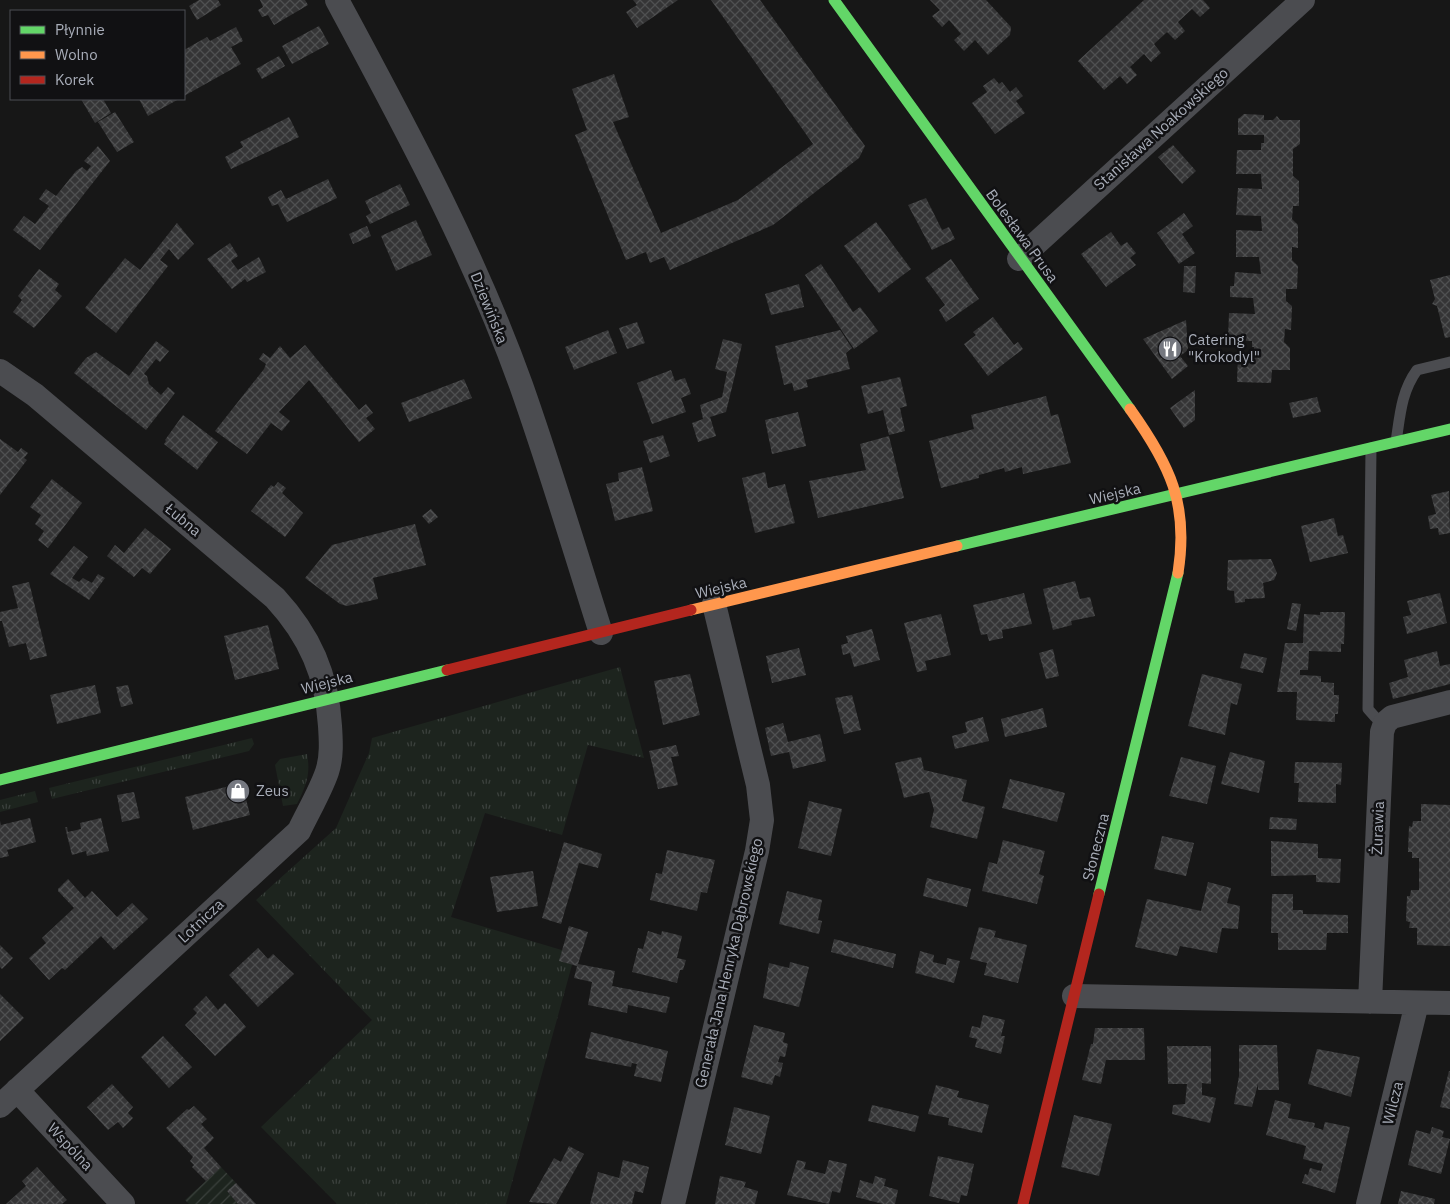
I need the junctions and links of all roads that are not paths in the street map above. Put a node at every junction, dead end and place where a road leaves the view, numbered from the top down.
1 (337, 0) edge
2 (834, 0) edge
3 (1303, 0) edge
4 (1019, 258) junction
5 (1450, 362) edge
6 (0, 371) edge
7 (1450, 429) edge
8 (1396, 442) junction
9 (1371, 448) junction
10 (1178, 495) junction
11 (714, 604) junction
12 (601, 633) junction
13 (329, 698) junction
14 (1450, 702) edge
15 (1385, 723) junction
16 (0, 780) edge
17 (1074, 996) junction
18 (1370, 1002) junction
19 (1417, 1003) junction
20 (1450, 1004) edge
21 (17, 1090) junction
22 (0, 1106) edge
23 (123, 1204) edge
24 (673, 1204) edge
25 (1023, 1204) edge
26 (1368, 1204) edge

1 - 12 street, Dziewińska
2 - 4 street, Bolesława Prusa
3 - 4 street, Stanisława Noakowskiego
4 - 10 street, Bolesława Prusa
5 - 8 lane
6 - 13 street, Łubna
7 - 8 street, Wiejska
8 - 9 street, Wiejska
9 - 10 street, Wiejska
9 - 15 lane
10 - 11 street, Wiejska
10 - 17 street, Słoneczna
11 - 12 street, Wiejska
11 - 24 street, Generała Jana Henryka Dąbrowskiego
12 - 13 street, Wiejska
13 - 16 street, Wiejska
13 - 21 street, Lotnicza
14 - 15 street
15 - 18 street, Żurawia
17 - 18 street
17 - 25 street, Słoneczna
18 - 19 street
19 - 20 street
19 - 26 street, Wilcza
21 - 22 street, Lotnicza
21 - 23 street, Wspólna

